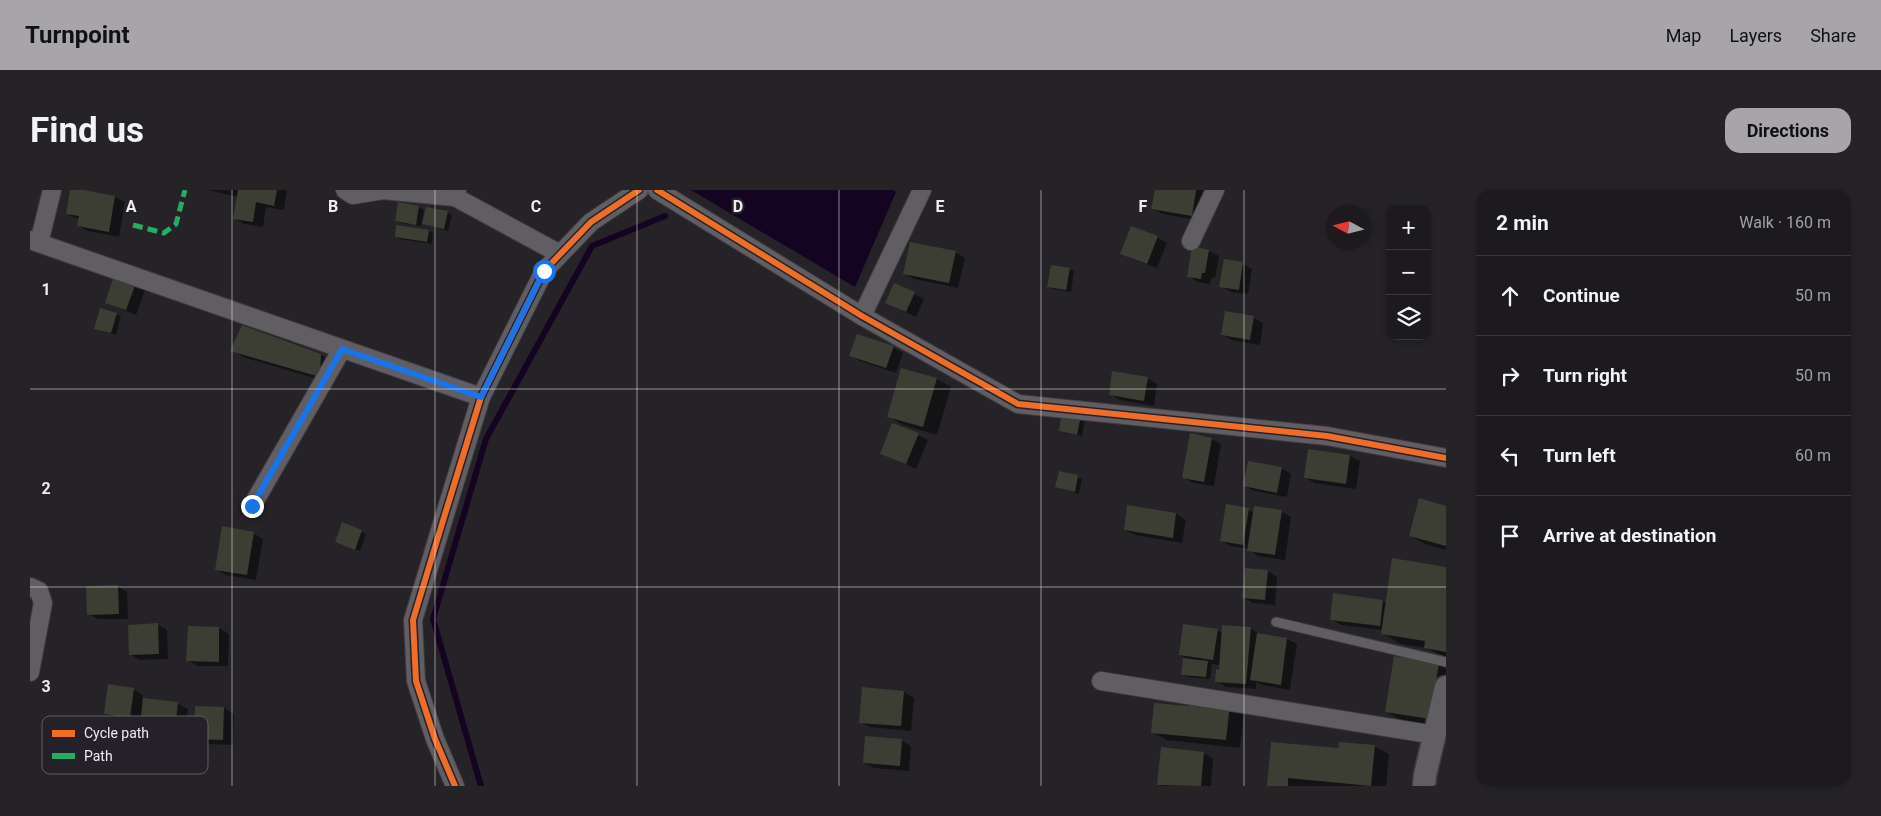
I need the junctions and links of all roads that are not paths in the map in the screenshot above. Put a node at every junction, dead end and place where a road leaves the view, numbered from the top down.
1 (52, 190) edge
2 (345, 190) edge
3 (638, 190) edge
4 (656, 190) edge
5 (922, 190) edge
6 (1215, 190) edge
7 (456, 194) edge
8 (1191, 241) dead end
9 (34, 242) edge
10 (560, 254) junction
11 (862, 316) junction
12 (342, 349) junction
13 (481, 397) junction
14 (1446, 458) edge
15 (252, 506) dead end
16 (30, 587) edge
17 (1276, 622) dead end
18 (1446, 662) edge
19 (30, 672) edge
20 (1101, 681) dead end
21 (1446, 688) edge
22 (1435, 735) junction
23 (455, 786) edge
24 (1424, 786) edge

1 - 9 street
2 - 7 street
3 - 10 street
4 - 11 street
5 - 11 street
6 - 8 street
7 - 10 street
9 - 12 street
10 - 13 street
11 - 14 street
12 - 13 street
12 - 15 street
13 - 23 street
16 - 19 street
17 - 18 lane
20 - 22 street
21 - 22 street
22 - 24 street

